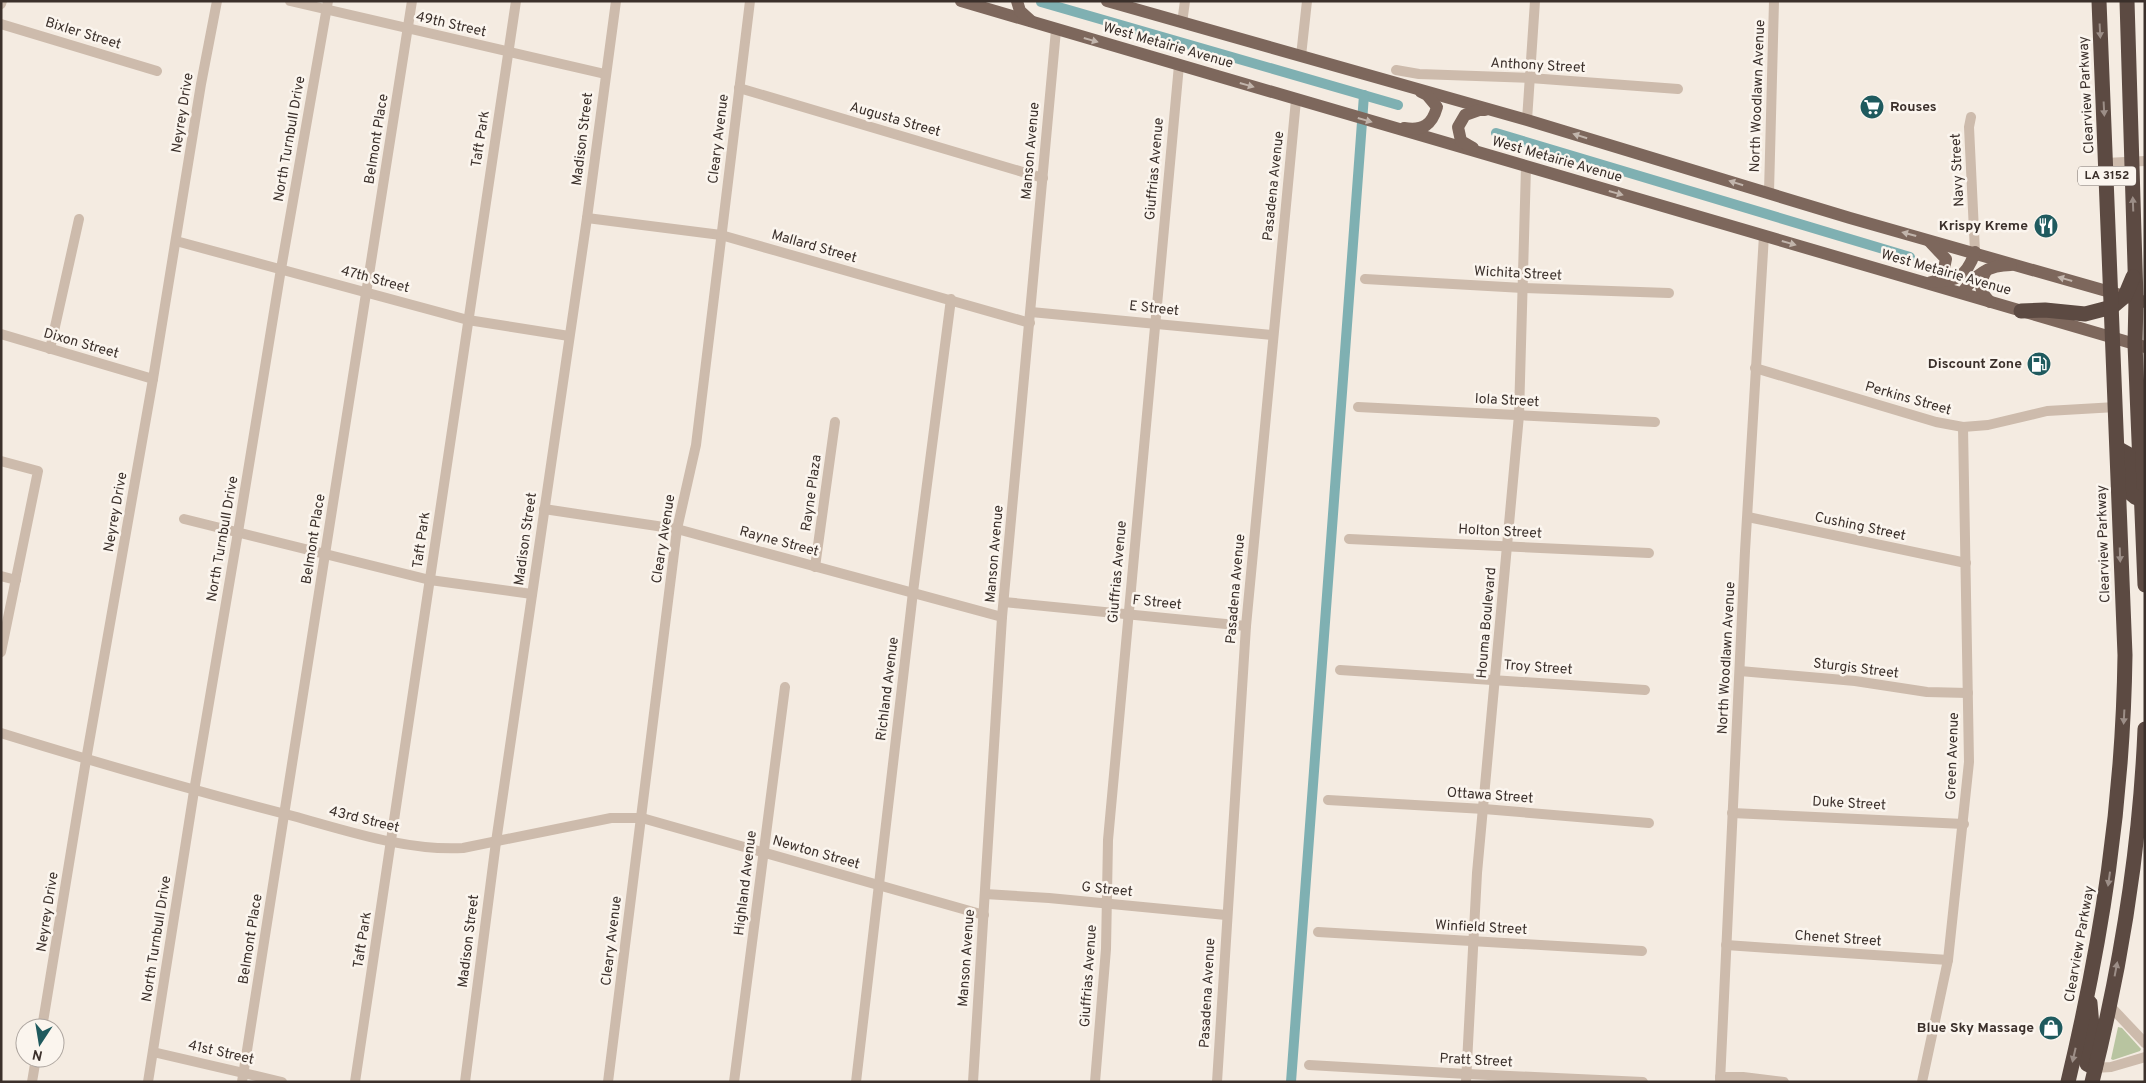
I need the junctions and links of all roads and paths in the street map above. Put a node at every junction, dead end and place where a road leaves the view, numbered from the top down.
1 (217, 1) edge
2 (290, 1) edge
3 (412, 1) edge
4 (516, 1) edge
5 (616, 1) edge
6 (750, 1) edge
7 (1016, 1) edge
8 (1107, 1) edge
9 (1185, 1) edge
10 (1307, 1) edge
11 (1535, 1) edge
12 (1774, 1) edge
13 (2099, 1) edge
14 (2127, 1) edge
15 (964, 2) edge
16 (328, 6) edge
17 (1033, 23) junction
18 (1182, 23) junction
19 (1, 24) edge
20 (408, 30) junction
21 (1056, 30) junction
22 (509, 52) junction
23 (1301, 56) junction
24 (2129, 58) junction
25 (2102, 60) junction
26 (1179, 65) junction
27 (1396, 70) dead end
28 (157, 71) dead end
29 (605, 74) junction
30 (1530, 78) junction
31 (1411, 87) junction
32 (739, 88) junction
33 (1678, 89) dead end
34 (1296, 100) junction
35 (1497, 112) junction
36 (1971, 117) dead end
37 (1527, 120) junction
38 (1384, 125) junction
39 (1489, 156) junction
40 (2138, 162) edge
41 (2106, 163) junction
42 (1526, 167) junction
43 (1043, 178) junction
44 (1769, 192) junction
45 (587, 218) junction
46 (79, 219) dead end
47 (721, 235) junction
48 (1764, 235) junction
49 (1927, 239) junction
50 (176, 241) junction
51 (1975, 252) junction
52 (2021, 266) junction
53 (281, 269) junction
54 (1986, 271) junction
55 (1365, 279) dead end
56 (1919, 281) junction
57 (1934, 282) junction
58 (1523, 288) junction
59 (367, 292) junction
60 (1962, 293) junction
61 (1669, 294) dead end
62 (951, 299) junction
63 (2126, 299) edge
64 (1990, 302) junction
65 (2021, 311) junction
66 (1031, 312) junction
67 (468, 320) junction
68 (1030, 323) junction
69 (1154, 323) junction
70 (1, 334) edge
71 (1273, 335) junction
72 (569, 336) junction
73 (2133, 340) edge
74 (50, 349) junction
75 (1755, 368) junction
76 (153, 379) junction
77 (1358, 407) dead end
78 (2116, 407) junction
79 (1519, 415) junction
80 (835, 422) dead end
81 (1655, 422) dead end
82 (1963, 428) junction
83 (2116, 447) junction
84 (2143, 455) edge
85 (1, 461) edge
86 (2142, 500) junction
87 (544, 509) junction
88 (1748, 517) junction
89 (184, 519) dead end
90 (677, 529) junction
91 (238, 532) junction
92 (1349, 539) dead end
93 (1508, 546) junction
94 (1650, 553) dead end
95 (326, 554) junction
96 (1966, 564) junction
97 (815, 567) junction
98 (1, 576) edge
99 (16, 580) junction
100 (430, 580) junction
101 (2145, 585) edge
102 (913, 592) junction
103 (532, 594) junction
104 (1004, 602) junction
105 (1128, 614) junction
106 (1002, 617) junction
107 (1246, 626) junction
108 (1, 652) edge
109 (1340, 670) dead end
110 (1740, 671) junction
111 (1496, 679) junction
112 (785, 687) dead end
113 (1645, 690) dead end
114 (1968, 693) junction
115 (2145, 729) edge
116 (1, 733) edge
117 (86, 760) junction
118 (194, 791) junction
119 (1328, 800) dead end
120 (1484, 809) junction
121 (1732, 813) junction
122 (284, 814) junction
123 (642, 818) junction
124 (1649, 823) dead end
125 (1964, 824) junction
126 (392, 842) junction
127 (496, 842) junction
128 (764, 852) junction
129 (878, 885) junction
130 (985, 894) junction
131 (1107, 903) junction
132 (984, 915) junction
133 (1226, 915) junction
134 (1318, 932) dead end
135 (1475, 942) junction
136 (1726, 945) junction
137 (1642, 951) dead end
138 (1948, 960) junction
139 (2088, 992) junction
140 (2109, 1005) junction
141 (44, 1018) edge
142 (2145, 1043) edge
143 (153, 1052) junction
144 (2145, 1057) edge
145 (1309, 1065) dead end
146 (34, 1068) edge
147 (2093, 1075) edge
148 (243, 1077) edge
149 (1467, 1078) edge
150 (1720, 1080) edge
151 (32, 1082) edge
152 (148, 1082) edge
153 (282, 1082) edge
154 (355, 1082) edge
155 (465, 1082) edge
156 (608, 1082) edge
157 (734, 1082) edge
158 (856, 1082) edge
159 (973, 1082) edge
160 (1095, 1082) edge
161 (1217, 1082) edge
162 (1643, 1082) edge
163 (1784, 1082) edge
164 (1922, 1082) edge
165 (2067, 1082) edge

1 - 50 street, Neyrey Drive
2 - 16 street, 49th Street
3 - 20 street, Belmont Place
4 - 22 street, Taft Park
5 - 29 street, Madison Street
6 - 32 street, Cleary Avenue
7 - 17 main road
8 - 18 main road, West Metairie Avenue
9 - 18 street
10 - 23 street
11 - 30 street
12 - 44 street, North Woodlawn Avenue
13 -> 25 highway, Clearview Parkway / LA 3152
14 - 24 highway, Clearview Parkway / LA 3152
15 - 17 main road, West Metairie Avenue
16 - 20 street, 49th Street
16 - 53 street, North Turnbull Drive
17 - 21 main road, West Metairie Avenue
18 - 23 main road, West Metairie Avenue
19 - 28 street, Bixler Street
20 - 22 street, 49th Street
20 - 59 street, Belmont Place
21 -> 26 main road, West Metairie Avenue
21 - 43 street, Manson Avenue
22 - 29 street, 49th Street
22 - 67 street, Taft Park
23 - 31 main road, West Metairie Avenue
24 - 25 highway
24 - 40 highway, Clearview Parkway / LA 3152
25 -> 41 highway, Clearview Parkway / LA 3152
26 -> 34 main road, West Metairie Avenue
26 - 69 street, Giuffrias Avenue
27 - 30 street, Anthony Street
29 - 45 street, Madison Street
30 - 33 street, Anthony Street
30 - 37 street
31 - 35 main road, West Metairie Avenue
31 - 38 main road
32 - 43 street, Augusta Street
32 - 47 street, Cleary Avenue
34 -> 38 main road, West Metairie Avenue
34 - 71 street, Pasadena Avenue
35 - 37 main road, West Metairie Avenue
35 - 39 main road
36 - 51 street, Navy Street
44 -> 37 main road, West Metairie Avenue
38 - 39 main road, West Metairie Avenue
39 - 42 main road, West Metairie Avenue
40 - 41 street
63 -> 40 highway, Clearview Parkway / LA 3152
41 - 63 highway, Clearview Parkway / LA 3152
42 -> 48 main road, West Metairie Avenue
42 - 58 street, Houma Boulevard
43 - 66 street, Manson Avenue
49 -> 44 main road, West Metairie Avenue
45 - 47 street, Mallard Street
45 - 72 street, Madison Street
46 - 74 street
47 - 62 street, Mallard Street
47 - 90 street, Cleary Avenue
48 -> 56 main road, West Metairie Avenue
48 - 75 street, North Woodlawn Avenue
49 - 51 main road, West Metairie Avenue
49 - 57 main road
50 - 53 street, 47th Street
50 - 76 street, Neyrey Drive
51 - 52 main road, West Metairie Avenue
51 - 57 main road
52 - 54 main road
63 -> 52 main road, West Metairie Avenue
53 - 59 street, 47th Street
53 - 91 street, North Turnbull Drive
54 - 60 main road
54 - 64 main road
55 - 58 street, Wichita Street
56 - 57 main road
56 - 60 main road, West Metairie Avenue
58 - 61 street, Wichita Street
58 - 79 street, Houma Boulevard
59 - 67 street, 47th Street
59 - 95 street, Belmont Place
60 - 64 main road, West Metairie Avenue
62 - 68 street, Mallard Street
62 - 102 street, Richland Avenue
63 - 65 highway
63 - 73 highway, Clearview Parkway / LA 3152
63 - 73 highway, Clearview Parkway / LA 3152
64 - 65 main road, West Metairie Avenue
65 - 73 main road, West Metairie Avenue
66 - 68 street, Manson Avenue
66 - 69 street, E Street
67 - 72 street, 47th Street
67 - 100 street, Taft Park
68 - 104 street, Manson Avenue
69 - 71 street, E Street
69 - 105 street, Giuffrias Avenue
70 - 74 street, Dixon Street
71 - 107 street, Pasadena Avenue
72 - 87 street, Madison Street
73 - 78 highway, Clearview Parkway / LA 3152
73 - 84 highway, Clearview Parkway / LA 3152
74 - 76 street, Dixon Street
75 - 82 street, Perkins Street
75 - 88 street, North Woodlawn Avenue
76 - 117 street, Neyrey Drive
77 - 79 street, Iola Street
78 - 82 street, Perkins Street
78 - 83 highway, Clearview Parkway / LA 3152
79 - 81 street, Iola Street
79 - 93 street, Houma Boulevard
80 - 97 street, Rayne Plaza
82 - 96 street, Green Avenue
83 - 86 highway
83 -> 139 highway, Clearview Parkway / LA 3152
84 - 86 highway, Clearview Parkway / LA 3152
85 - 99 street
86 - 101 highway, Clearview Parkway / LA 3152
87 - 90 street, Rayne Street
87 - 103 street, Madison Street
88 - 96 street, Cushing Street
88 - 110 street, North Woodlawn Avenue
89 - 91 street
90 - 97 street, Rayne Street
90 - 123 street, Cleary Avenue
91 - 95 street
91 - 118 street, North Turnbull Drive
92 - 93 street, Holton Street
93 - 94 street, Holton Street
93 - 111 street, Houma Boulevard
95 - 100 street
95 - 122 street, Belmont Place
96 - 114 street, Green Avenue
97 - 102 street, Rayne Street
98 - 99 street
99 - 108 street
100 - 103 street
100 - 126 street, Taft Park
102 - 106 street, Rayne Street
102 - 129 street, Richland Avenue
103 - 127 street, Madison Street
104 - 105 street, F Street
104 - 106 street, Manson Avenue
105 - 107 street, F Street
105 - 131 street, Giuffrias Avenue
106 - 130 street, Manson Avenue
107 - 133 street, Pasadena Avenue
109 - 111 street, Troy Street
110 - 114 street, Sturgis Street
110 - 121 street, North Woodlawn Avenue
111 - 113 street, Troy Street
111 - 120 street, Houma Boulevard
112 - 128 street, Highland Avenue
114 - 125 street, Green Avenue
140 -> 115 highway
116 - 117 street, 43rd Street
117 - 118 street, 43rd Street
117 - 141 street, Neyrey Drive
118 - 122 street, 43rd Street
118 - 143 street, North Turnbull Drive
119 - 120 street, Ottawa Street
120 - 124 street, Ottawa Street
120 - 135 street, Houma Boulevard
121 - 125 street, Duke Street
121 - 136 street, North Woodlawn Avenue
122 - 126 street, 43rd Street
122 - 148 street, Belmont Place
123 - 127 street, 43rd Street
123 - 128 street, Newton Street
123 - 156 street, Cleary Avenue
125 - 138 street, Green Avenue
126 - 127 street, 43rd Street
126 - 154 street, Taft Park
127 - 155 street, Madison Street
128 - 129 street, Newton Street
128 - 157 street, Highland Avenue
129 - 132 street, Newton Street
129 - 158 street, Richland Avenue
130 - 131 street, G Street
130 - 132 street, Manson Avenue
131 - 133 street, G Street
131 - 160 street, Giuffrias Avenue
132 - 159 street, Manson Avenue
133 - 161 street, Pasadena Avenue
134 - 135 street, Winfield Street
135 - 137 street, Winfield Street
135 - 149 street, Houma Boulevard
136 - 138 street, Chenet Street
136 - 150 street, North Woodlawn Avenue
138 - 164 street, Green Avenue
139 - 147 highway
139 -> 165 highway, Clearview Parkway / LA 3152
140 - 142 street
140 - 147 highway
143 - 148 street, 41st Street
143 - 152 street, North Turnbull Drive
144 - 147 street
145 - 149 street, Pratt Street
146 - 151 street
148 - 153 street, 41st Street
149 - 162 street, Pratt Street
150 - 163 street

